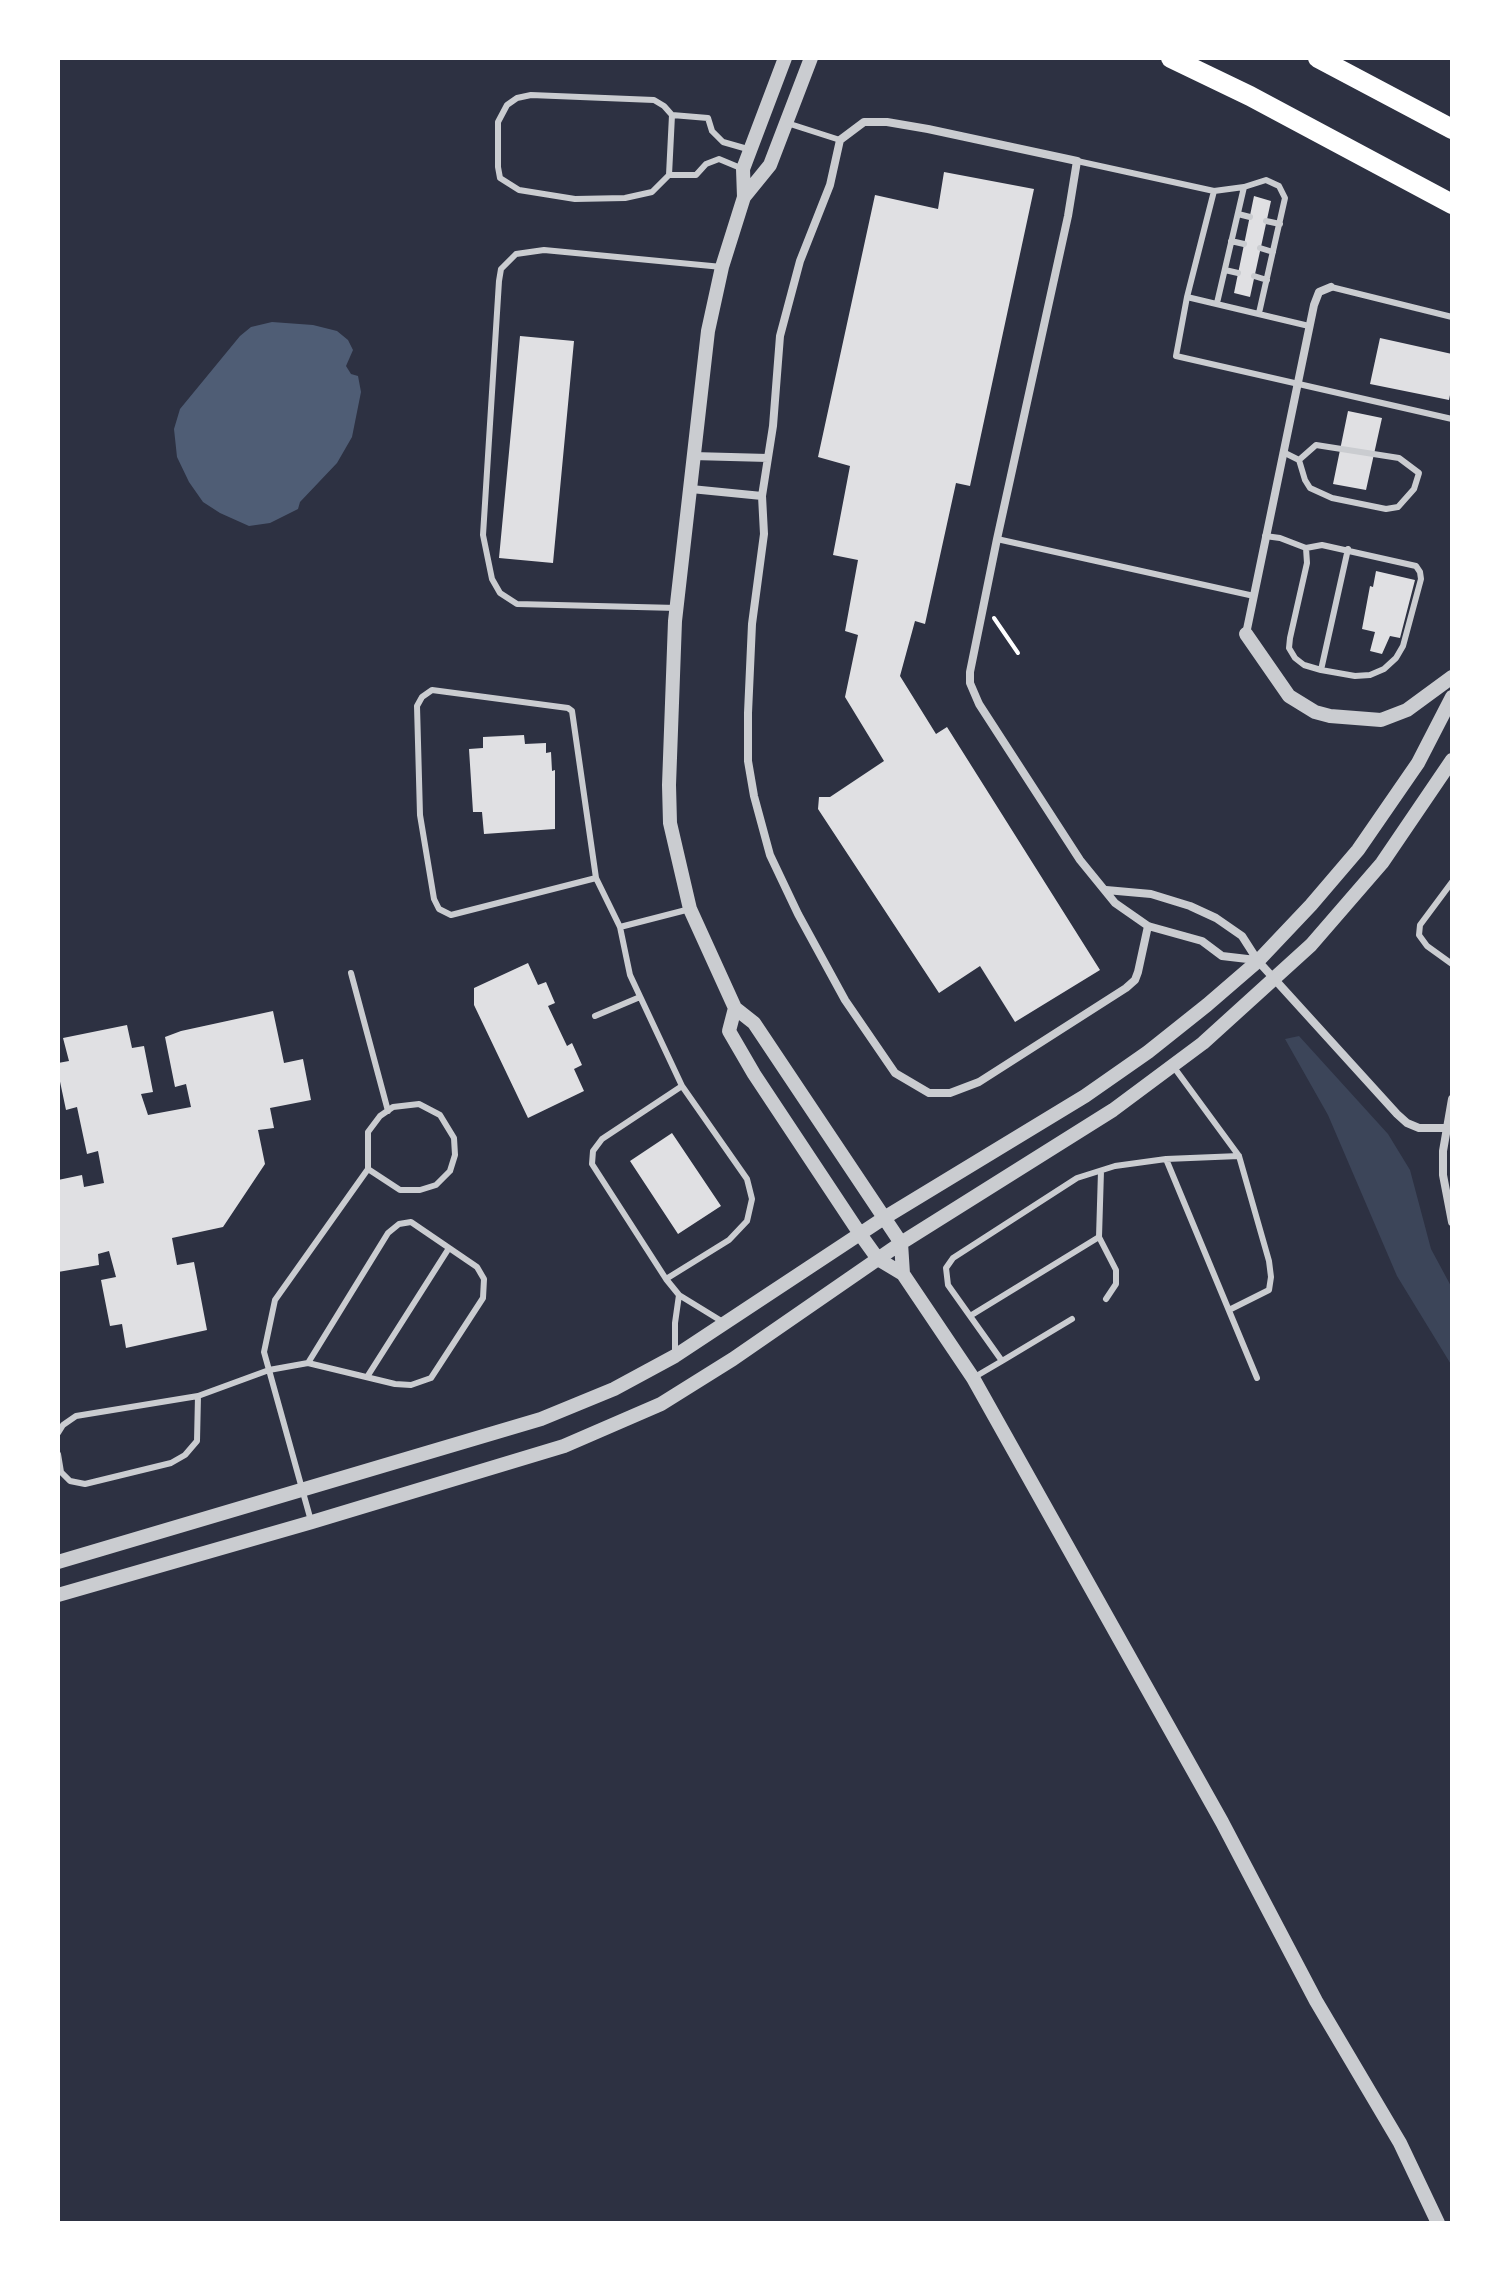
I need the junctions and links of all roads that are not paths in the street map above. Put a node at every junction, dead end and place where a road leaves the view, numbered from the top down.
1 (785, 58) edge
2 (810, 58) edge
3 (819, 58) edge
4 (1171, 58) edge
5 (1318, 58) edge
6 (672, 115) junction
7 (787, 123) junction
8 (1452, 129) edge
9 (840, 140) junction
10 (751, 150) junction
11 (1077, 161) junction
12 (743, 169) junction
13 (669, 175) junction
14 (1244, 187) junction
15 (1214, 191) junction
16 (744, 197) junction
17 (1452, 204) edge
18 (1238, 214) junction
19 (1250, 217) dead end
20 (1266, 221) dead end
21 (1280, 224) junction
22 (1231, 241) junction
23 (1244, 244) dead end
24 (1260, 248) dead end
25 (1273, 252) junction
26 (722, 267) junction
27 (1225, 270) junction
28 (1238, 273) dead end
29 (1254, 276) dead end
30 (1267, 280) junction
31 (1331, 287) joint
32 (1187, 297) junction
33 (1217, 303) junction
34 (1259, 313) junction
35 (1452, 317) edge
36 (1309, 326) junction
37 (1298, 383) junction
38 (1452, 419) edge
39 (1283, 452) junction
40 (693, 456) junction
41 (768, 458) junction
42 (1299, 460) junction
43 (691, 489) junction
44 (762, 496) junction
45 (1265, 536) junction
46 (997, 539) junction
47 (1306, 548) junction
48 (1348, 549) junction
49 (1254, 596) junction
50 (677, 608) junction
51 (1246, 634) joint
52 (1321, 670) junction
53 (1452, 677) edge
54 (1452, 697) edge
55 (1452, 760) edge
56 (596, 878) junction
57 (1452, 882) edge
58 (1106, 890) junction
59 (690, 909) junction
60 (1148, 926) junction
61 (620, 927) junction
62 (1258, 961) junction
63 (1452, 964) edge
64 (351, 973) dead end
65 (1275, 979) junction
66 (640, 997) junction
67 (735, 1008) junction
68 (595, 1016) dead end
69 (1173, 1066) junction
70 (682, 1086) junction
71 (1452, 1099) edge
72 (388, 1111) junction
73 (1448, 1127) edge
74 (1239, 1156) junction
75 (1166, 1159) junction
76 (368, 1169) junction
77 (1101, 1171) junction
78 (884, 1218) junction
79 (1452, 1222) edge
80 (860, 1234) junction
81 (1099, 1237) junction
82 (901, 1243) junction
83 (449, 1248) junction
84 (878, 1259) junction
85 (903, 1274) junction
86 (666, 1279) junction
87 (679, 1295) junction
88 (1106, 1299) dead end
89 (1229, 1310) junction
90 (970, 1316) junction
91 (1072, 1319) dead end
92 (723, 1322) junction
93 (675, 1356) junction
94 (1002, 1361) junction
95 (308, 1363) junction
96 (269, 1370) junction
97 (367, 1377) junction
98 (973, 1378) junction
99 (1257, 1378) dead end
100 (198, 1396) junction
101 (58, 1433) edge
102 (58, 1454) edge
103 (301, 1490) junction
104 (312, 1522) junction
105 (58, 1562) edge
106 (58, 1595) edge
107 (1438, 2223) edge

1 - 10 street
2 - 3 lane
2 - 7 street
4 - 17 highway
5 - 8 highway
6 - 10 lane
6 - 13 lane
6 - 13 lane
7 - 9 lane
7 - 16 street
9 - 11 street
9 - 41 street
10 - 12 street
11 - 15 lane
11 - 46 street
12 - 13 lane
12 - 16 street
14 - 15 lane
14 - 18 lane
14 - 21 lane
15 - 32 lane
16 - 26 street
18 - 19 lane
18 - 22 lane
20 - 21 lane
21 - 25 lane
22 - 23 lane
22 - 27 lane
24 - 25 lane
25 - 30 lane
26 - 40 street
26 - 50 lane
27 - 28 lane
27 - 33 lane
29 - 30 lane
30 - 34 lane
31 - 35 lane
31 - 36 street
32 - 33 lane
32 - 37 lane
33 - 34 lane
34 - 36 lane
36 - 37 street
37 - 38 lane
37 - 39 street
39 - 42 lane
39 - 45 street
40 - 41 street
40 - 43 street
41 - 44 street
42 - 42 lane
43 - 44 street
43 - 50 street
44 - 60 street
45 - 47 lane
45 - 49 street
46 - 49 lane
46 - 58 street
47 - 48 lane
47 - 52 lane
48 - 52 lane
48 - 52 lane
49 - 51 street
50 - 59 street
51 - 53 street
54 - 62 street
55 - 65 street
56 - 56 lane
56 - 61 lane
57 - 63 lane
58 - 60 street
58 - 62 street
59 - 61 lane
59 - 67 street
60 - 62 street
61 - 66 lane
62 - 65 street
62 - 78 street
64 - 72 lane
65 - 69 street
65 - 73 street
66 - 68 lane
66 - 70 lane
67 - 78 street
67 - 80 street
69 - 74 lane
69 - 82 street
70 - 86 lane
70 - 86 lane
71 - 73 street
72 - 76 lane
72 - 76 lane
73 - 79 street
74 - 75 lane
74 - 89 lane
75 - 77 lane
75 - 89 lane
76 - 96 lane
77 - 81 lane
77 - 90 lane
78 - 80 street
78 - 82 street
80 - 84 street
80 - 92 street
81 - 88 lane
81 - 90 lane
82 - 84 street
82 - 85 street
83 - 95 lane
83 - 97 lane
83 - 97 lane
84 - 85 street
84 - 104 street
85 - 98 street
86 - 87 lane
87 - 92 lane
87 - 93 lane
89 - 99 lane
90 - 94 lane
91 - 94 lane
92 - 93 street
93 - 103 street
94 - 98 lane
95 - 96 lane
95 - 97 lane
96 - 100 lane
96 - 103 lane
98 - 107 street
100 - 101 lane
100 - 102 lane
103 - 104 lane
103 - 105 street
104 - 106 street

